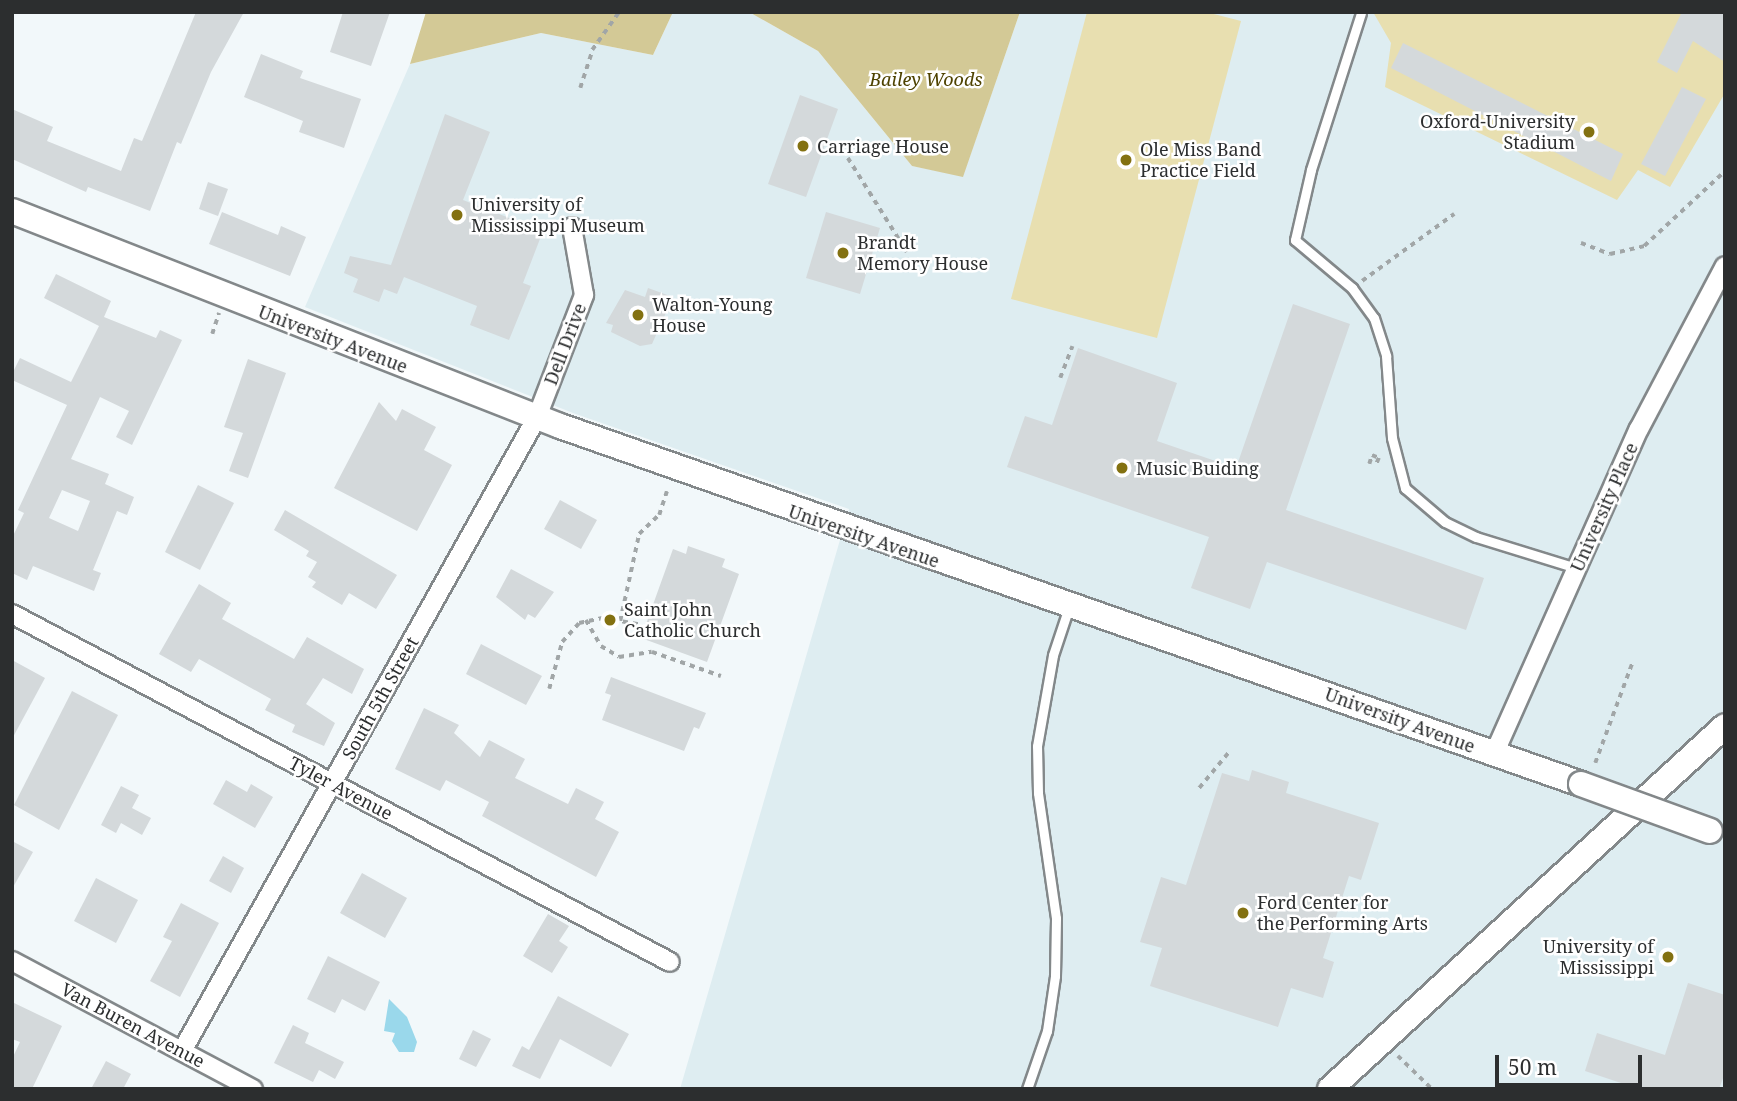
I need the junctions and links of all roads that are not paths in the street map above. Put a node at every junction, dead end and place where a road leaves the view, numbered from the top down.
1 (1361, 13) edge
2 (12, 211) edge
3 (572, 227) dead end
4 (1725, 266) edge
5 (537, 417) junction
6 (1576, 568) junction
7 (1069, 607) junction
8 (12, 614) edge
9 (1725, 726) edge
10 (1494, 754) junction
11 (333, 783) junction
12 (1717, 834) edge
13 (12, 961) edge
14 (670, 962) dead end
15 (182, 1051) junction
16 (253, 1089) edge
17 (1027, 1089) edge
18 (1330, 1089) edge

1 - 6 lane
2 - 5 street, University Avenue
3 - 5 street, Dell Drive
4 - 6 street, University Place
5 - 7 street, University Avenue
5 - 11 street, South 5th Street
6 - 10 street, University Place
7 - 10 street, University Avenue
7 - 17 lane
8 - 11 street, Tyler Avenue
9 - 18 street
10 - 12 street, University Avenue, bridge
11 - 14 street, Tyler Avenue
11 - 15 street, South 5th Street
13 - 15 street, Van Buren Avenue
15 - 16 street, Van Buren Avenue

